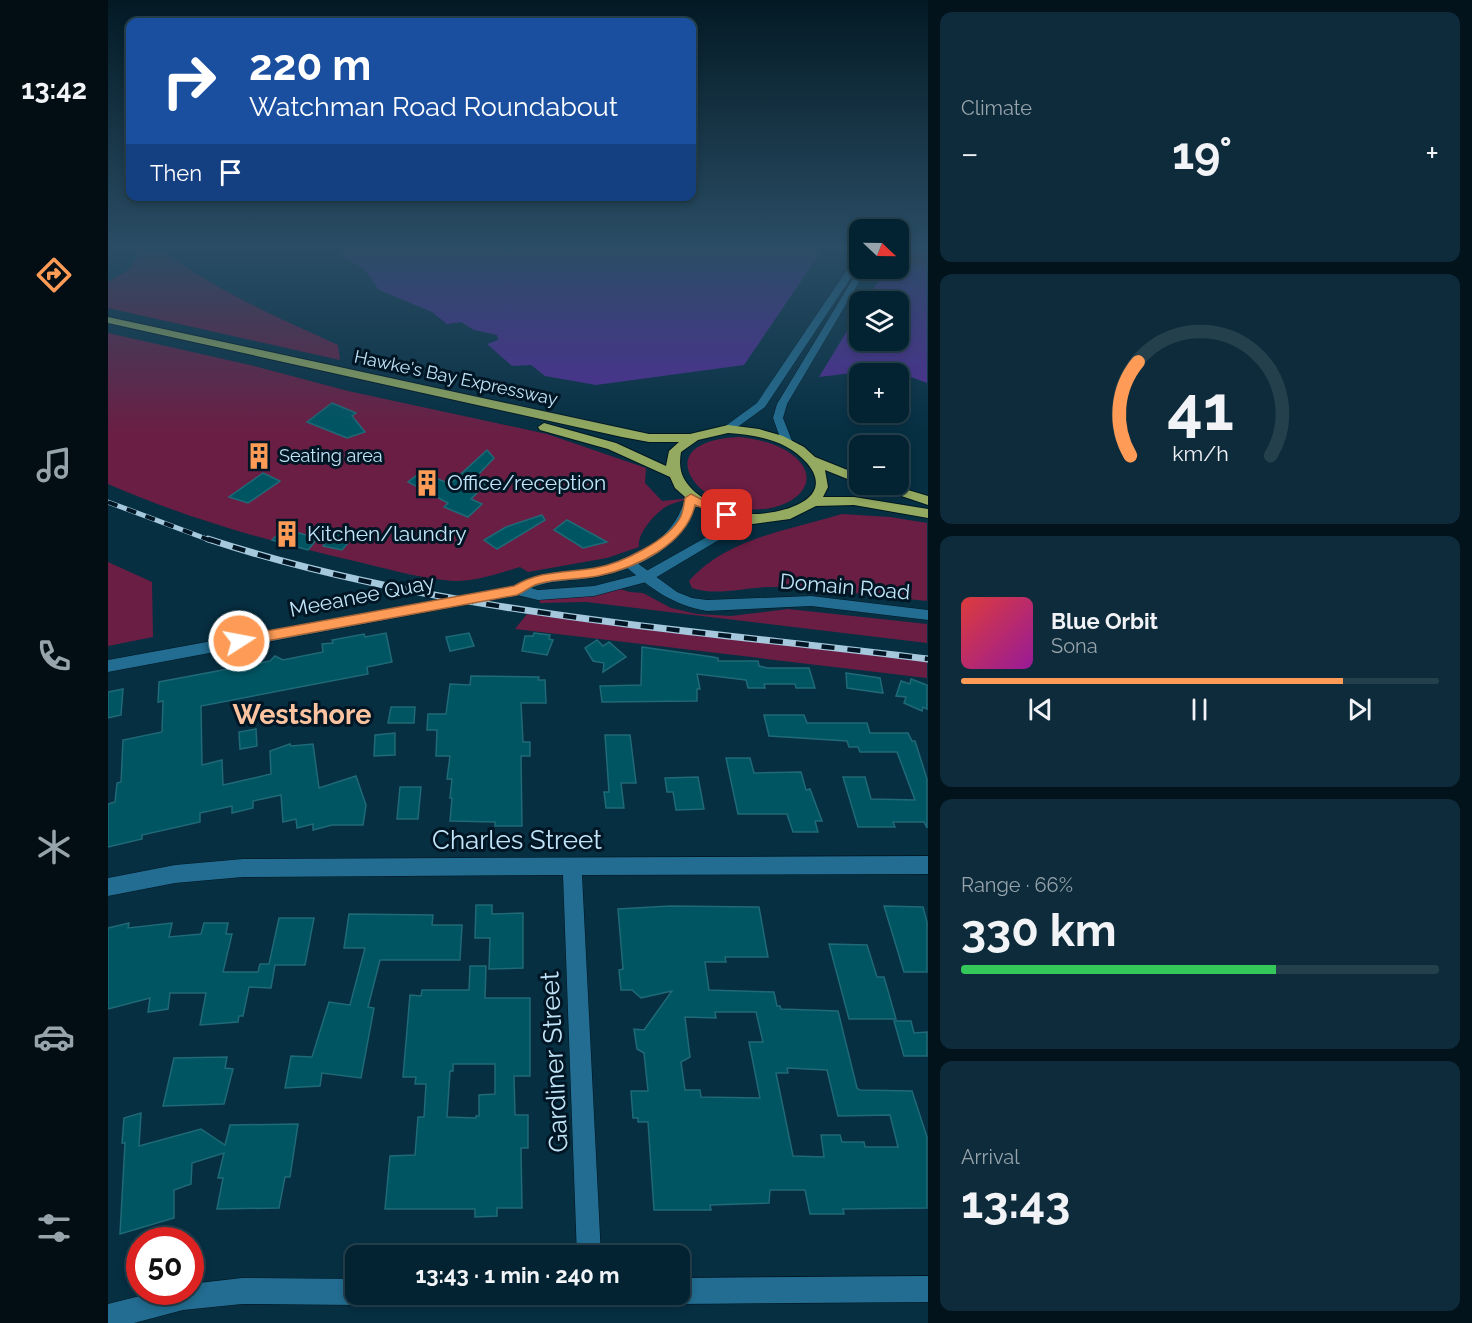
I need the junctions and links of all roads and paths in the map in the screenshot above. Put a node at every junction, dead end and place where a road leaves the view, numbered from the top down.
1 (824, 311) edge
2 (838, 311) edge
3 (108, 320) edge
4 (108, 327) edge
5 (728, 429) junction
6 (691, 438) junction
7 (786, 441) junction
8 (812, 460) junction
9 (672, 474) junction
10 (849, 475) edge
11 (908, 495) edge
12 (691, 498) junction
13 (927, 501) edge
14 (813, 502) junction
15 (927, 514) edge
16 (748, 519) junction
17 (628, 562) junction
18 (645, 578) junction
19 (517, 590) junction
20 (927, 615) edge
21 (108, 666) edge
22 (927, 865) edge
23 (572, 866) junction
24 (108, 887) edge
25 (589, 1245) edge
26 (927, 1289) edge
27 (690, 1291) edge
28 (345, 1292) edge
29 (108, 1317) edge

1 - 5 street
2 - 7 street
3 - 6 highway, Hawke's Bay Expressway
4 - 9 highway, Hawke's Bay Expressway
5 - 6 highway
5 - 7 highway
6 - 9 highway
7 - 8 highway
8 - 10 highway
8 - 14 highway
9 - 12 highway
11 - 13 highway
12 - 16 highway
12 - 17 street, Meeanee Quay
14 - 15 highway
14 - 16 highway
16 - 18 street, Meeanee Quay
17 - 18 street, Domain Road
17 - 19 street, Meeanee Quay
18 - 19 street, Meeanee Quay
18 - 20 street, Domain Road
19 - 21 street, Meeanee Quay
22 - 23 street, Charles Street
23 - 24 street, Charles Street
23 - 25 street, Gardiner Street
26 - 27 street
28 - 29 street

